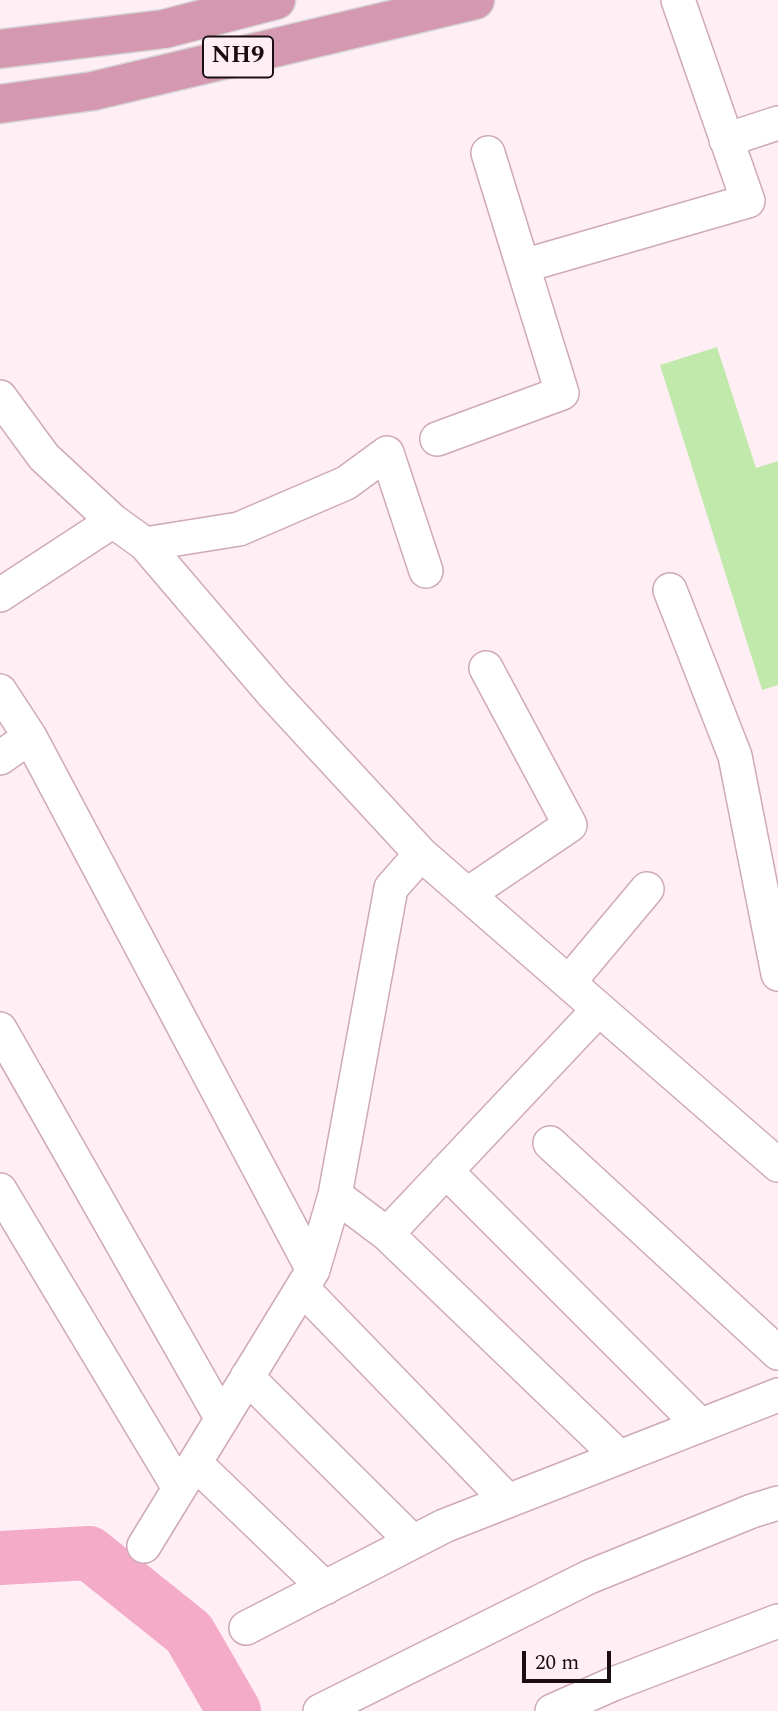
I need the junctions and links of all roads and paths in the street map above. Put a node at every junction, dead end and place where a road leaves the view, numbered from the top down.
1 (276, 0) edge
2 (475, 0) edge
3 (678, 0) edge
4 (0, 49) edge
5 (0, 104) edge
6 (778, 122) edge
7 (726, 140) junction
8 (488, 153) dead end
9 (523, 266) junction
10 (0, 397) edge
11 (438, 439) dead end
12 (113, 521) junction
13 (145, 544) junction
14 (426, 571) dead end
15 (670, 590) dead end
16 (0, 595) edge
17 (486, 668) dead end
18 (0, 691) edge
19 (30, 737) junction
20 (0, 758) edge
21 (421, 854) junction
22 (767, 865) edge
23 (648, 889) dead end
24 (468, 894) junction
25 (778, 974) edge
26 (569, 982) junction
27 (599, 1009) junction
28 (0, 1029) edge
29 (550, 1143) dead end
30 (778, 1164) edge
31 (446, 1171) junction
32 (0, 1190) edge
33 (335, 1195) junction
34 (387, 1234) junction
35 (308, 1279) junction
36 (778, 1353) edge
37 (247, 1377) junction
38 (778, 1395) edge
39 (222, 1419) junction
40 (700, 1425) junction
41 (619, 1457) junction
42 (187, 1476) junction
43 (508, 1501) junction
44 (778, 1503) edge
45 (413, 1542) junction
46 (144, 1546) dead end
47 (325, 1588) junction
48 (778, 1620) edge
49 (246, 1628) dead end
50 (320, 1711) edge
51 (552, 1711) edge

1 - 4 highway, NH9
2 - 5 highway, NH9
3 - 7 street
6 - 7 street
7 - 9 street
8 - 9 street
9 - 11 street
10 - 12 street
12 - 13 street
12 - 16 street
13 - 14 street
13 - 21 street
15 - 22 street
17 - 24 street
18 - 19 street
19 - 20 street
19 - 35 street
21 - 24 street
21 - 33 street
22 - 25 street
23 - 26 street
24 - 26 street
26 - 27 street
27 - 30 street
27 - 31 street
28 - 39 street
29 - 36 street
31 - 34 street
31 - 40 street
32 - 42 street
33 - 34 street
33 - 35 street
34 - 41 street
35 - 37 street
35 - 43 street
37 - 39 street
37 - 45 street
38 - 40 street
39 - 42 street
40 - 41 street
41 - 43 street
42 - 46 street
42 - 47 street
43 - 45 street
44 - 50 street
45 - 47 street
47 - 49 street
48 - 51 street

